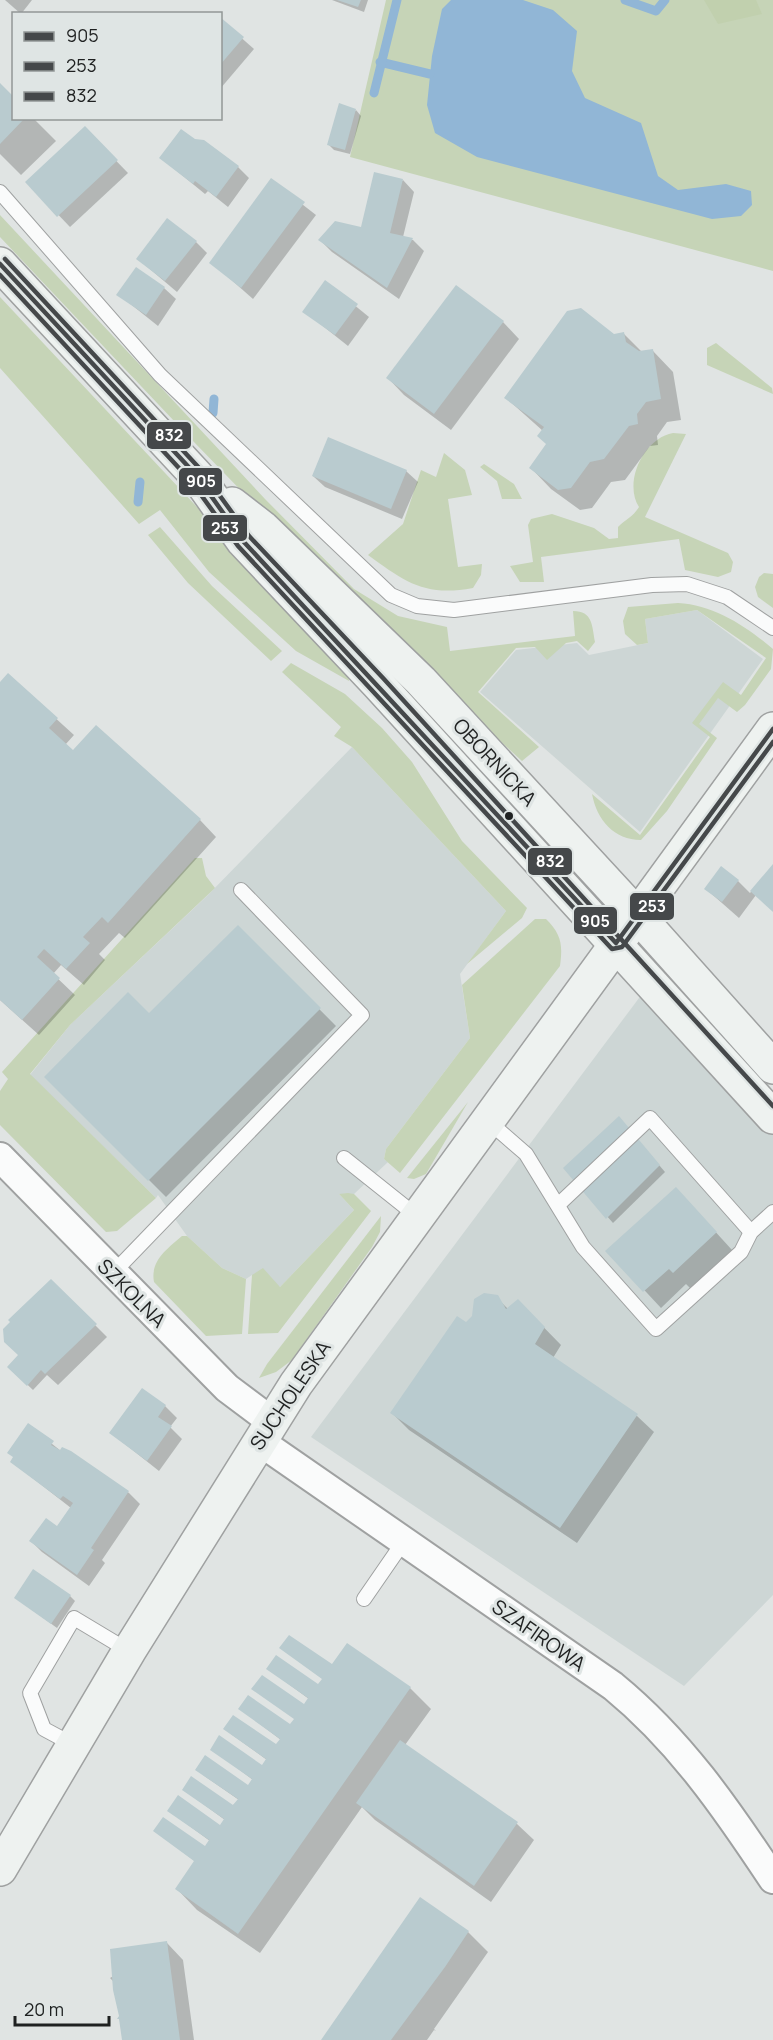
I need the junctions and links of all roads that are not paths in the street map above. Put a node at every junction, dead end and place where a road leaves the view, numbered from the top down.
1 (0, 192) edge
2 (0, 264) edge
3 (197, 476) junction
4 (773, 628) edge
5 (773, 729) edge
6 (241, 890) dead end
7 (637, 915) junction
8 (616, 943) junction
9 (773, 1067) edge
10 (773, 1117) edge
11 (488, 1121) junction
12 (0, 1157) edge
13 (344, 1158) dead end
14 (558, 1205) junction
15 (773, 1212) edge
16 (418, 1217) junction
17 (751, 1232) junction
18 (112, 1274) junction
19 (265, 1431) junction
20 (404, 1542) junction
21 (364, 1599) dead end
22 (129, 1651) junction
23 (72, 1744) junction
24 (0, 1869) edge
25 (773, 1879) edge

1 - 4 lane
2 - 3 main road, OBORNICKA
3 - 7 main road, OBORNICKA
3 - 8 main road, OBORNICKA
5 - 7 main road, SUCHOLESKA
6 - 18 lane
7 - 8 main road, SUCHOLESKA
7 - 9 main road, OBORNICKA
8 - 10 main road, OBORNICKA
8 - 11 main road, SUCHOLESKA
11 - 14 lane
11 - 16 main road, SUCHOLESKA
12 - 18 street, SZKOLNA
13 - 16 lane
14 - 17 lane
14 - 17 lane
15 - 17 lane
16 - 19 main road, SUCHOLESKA
18 - 19 street, SZKOLNA
19 - 20 street, SZAFIROWA
19 - 22 main road, SUCHOLESKA
20 - 21 lane
20 - 25 street, SZAFIROWA
22 - 23 main road, SUCHOLESKA
22 - 23 lane
23 - 24 main road, SUCHOLESKA

